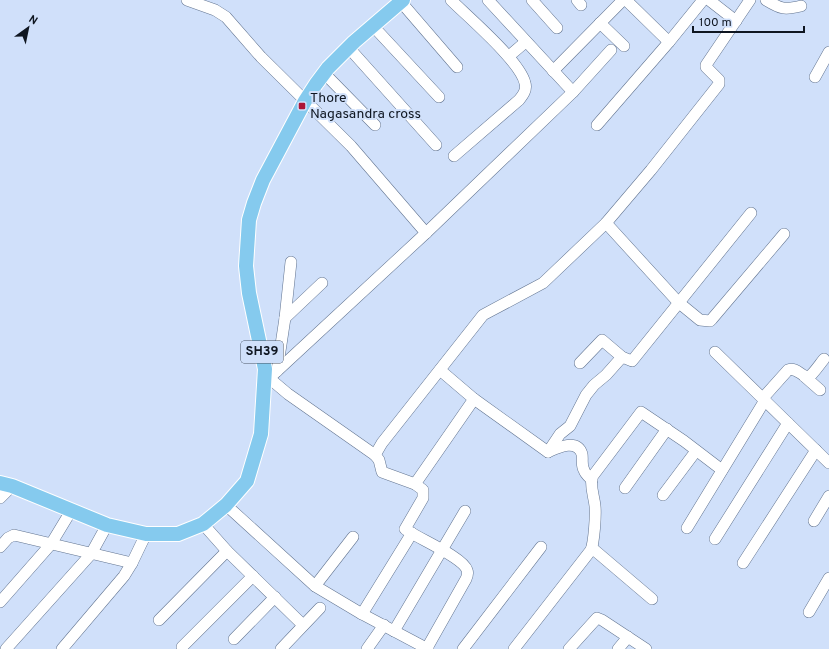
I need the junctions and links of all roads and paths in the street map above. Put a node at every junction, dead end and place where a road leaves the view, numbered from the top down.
1 (187, 0) edge
2 (450, 0) edge
3 (488, 0) edge
4 (532, 0) edge
5 (625, 0) edge
6 (703, 0) edge
7 (709, 0) edge
8 (750, 0) edge
9 (766, 0) edge
10 (402, 1) edge
11 (801, 6) dead end
12 (736, 21) junction
13 (600, 24) junction
14 (373, 26) junction
15 (557, 28) dead end
16 (669, 42) junction
17 (522, 45) dead end
18 (624, 46) dead end
19 (349, 48) junction
20 (611, 50) dead end
21 (829, 52) edge
22 (509, 56) junction
23 (457, 67) dead end
24 (553, 70) junction
25 (324, 73) junction
26 (815, 77) dead end
27 (573, 92) junction
28 (439, 97) dead end
29 (304, 100) junction
30 (374, 125) dead end
31 (597, 125) dead end
32 (436, 145) dead end
33 (454, 156) dead end
34 (751, 213) dead end
35 (606, 223) junction
36 (426, 234) junction
37 (784, 234) dead end
38 (291, 262) dead end
39 (322, 283) dead end
40 (678, 302) junction
41 (285, 318) junction
42 (715, 352) dead end
43 (622, 357) junction
44 (824, 359) dead end
45 (580, 363) dead end
46 (440, 370) junction
47 (804, 376) junction
48 (270, 377) junction
49 (820, 390) dead end
50 (474, 399) junction
51 (764, 399) junction
52 (788, 423) junction
53 (667, 429) junction
54 (696, 450) junction
55 (816, 450) junction
56 (548, 452) junction
57 (375, 455) junction
58 (829, 463) edge
59 (722, 470) junction
60 (592, 480) junction
61 (415, 484) junction
62 (6, 485) edge
63 (626, 488) dead end
64 (663, 495) dead end
65 (829, 496) edge
66 (0, 498) edge
67 (226, 505) junction
68 (71, 511) junction
69 (465, 511) dead end
70 (814, 521) dead end
71 (203, 524) junction
72 (107, 525) junction
73 (687, 528) dead end
74 (412, 533) junction
75 (146, 534) junction
76 (353, 537) dead end
77 (716, 539) dead end
78 (51, 544) junction
79 (0, 547) edge
80 (541, 547) dead end
81 (592, 548) junction
82 (443, 550) junction
83 (227, 551) junction
84 (91, 554) junction
85 (132, 563) junction
86 (743, 563) dead end
87 (253, 576) junction
88 (829, 578) edge
89 (315, 586) junction
90 (275, 597) junction
91 (652, 599) dead end
92 (0, 602) edge
93 (320, 608) dead end
94 (808, 612) dead end
95 (362, 614) junction
96 (159, 620) dead end
97 (303, 625) junction
98 (389, 628) junction
99 (628, 637) junction
100 (234, 639) dead end
101 (182, 647) dead end
102 (423, 648) edge
103 (6, 649) edge
104 (62, 649) edge
105 (281, 649) edge
106 (367, 649) edge
107 (463, 649) edge
108 (514, 649) edge
109 (569, 649) edge
110 (618, 649) edge
111 (646, 649) edge

1 - 29 street
2 - 22 street
3 - 24 street
4 - 15 street
5 - 13 street
5 - 16 street
6 - 16 street
7 - 12 street
8 - 12 street
9 - 11 street
10 - 14 main road, SH39
10 - 23 street
12 - 35 street
13 - 18 street
13 - 24 street
14 - 19 main road, SH39
14 - 28 street
16 - 31 street
17 - 22 street
19 - 25 main road, SH39
19 - 32 street
20 - 27 street
21 - 26 street
22 - 33 street
24 - 27 street
25 - 29 main road, SH39
25 - 30 street
27 - 36 street
29 - 36 street
29 - 48 main road, SH39
34 - 40 street
35 - 40 street
35 - 46 street
36 - 48 street
37 - 40 street
38 - 41 street
39 - 41 street
40 - 43 street
41 - 48 street
42 - 51 street
43 - 45 street
43 - 56 street
44 - 47 street
46 - 50 street
46 - 57 street
47 - 49 street
47 - 51 street
48 - 57 street
48 - 67 main road, SH39
50 - 56 street
50 - 61 street
51 - 52 street
51 - 59 street
52 - 55 street
52 - 77 street
53 - 54 street
53 - 60 street
53 - 63 street
54 - 59 street
54 - 64 street
55 - 58 street
55 - 86 street
56 - 60 street
57 - 61 street
59 - 73 street
60 - 81 street
61 - 74 street
62 - 66 street
62 - 68 main road, SH39
65 - 70 street
67 - 71 main road, SH39
67 - 89 street
68 - 72 main road, SH39
68 - 78 street
69 - 82 street
71 - 75 main road, SH39
71 - 83 street
72 - 75 main road, SH39
72 - 84 street
74 - 82 street
74 - 95 street
75 - 85 street
76 - 89 street
78 - 79 street
78 - 84 street
78 - 92 street
80 - 107 street
81 - 91 street
81 - 108 street
82 - 98 street
82 - 102 street
83 - 87 street
83 - 96 street
84 - 85 street
84 - 103 street
85 - 104 street
87 - 90 street
87 - 101 street
88 - 94 street
89 - 95 street
90 - 97 street
90 - 100 street
93 - 97 street
95 - 98 street
97 - 105 street
98 - 102 street
98 - 106 street
99 - 109 street
99 - 110 street
99 - 111 street

